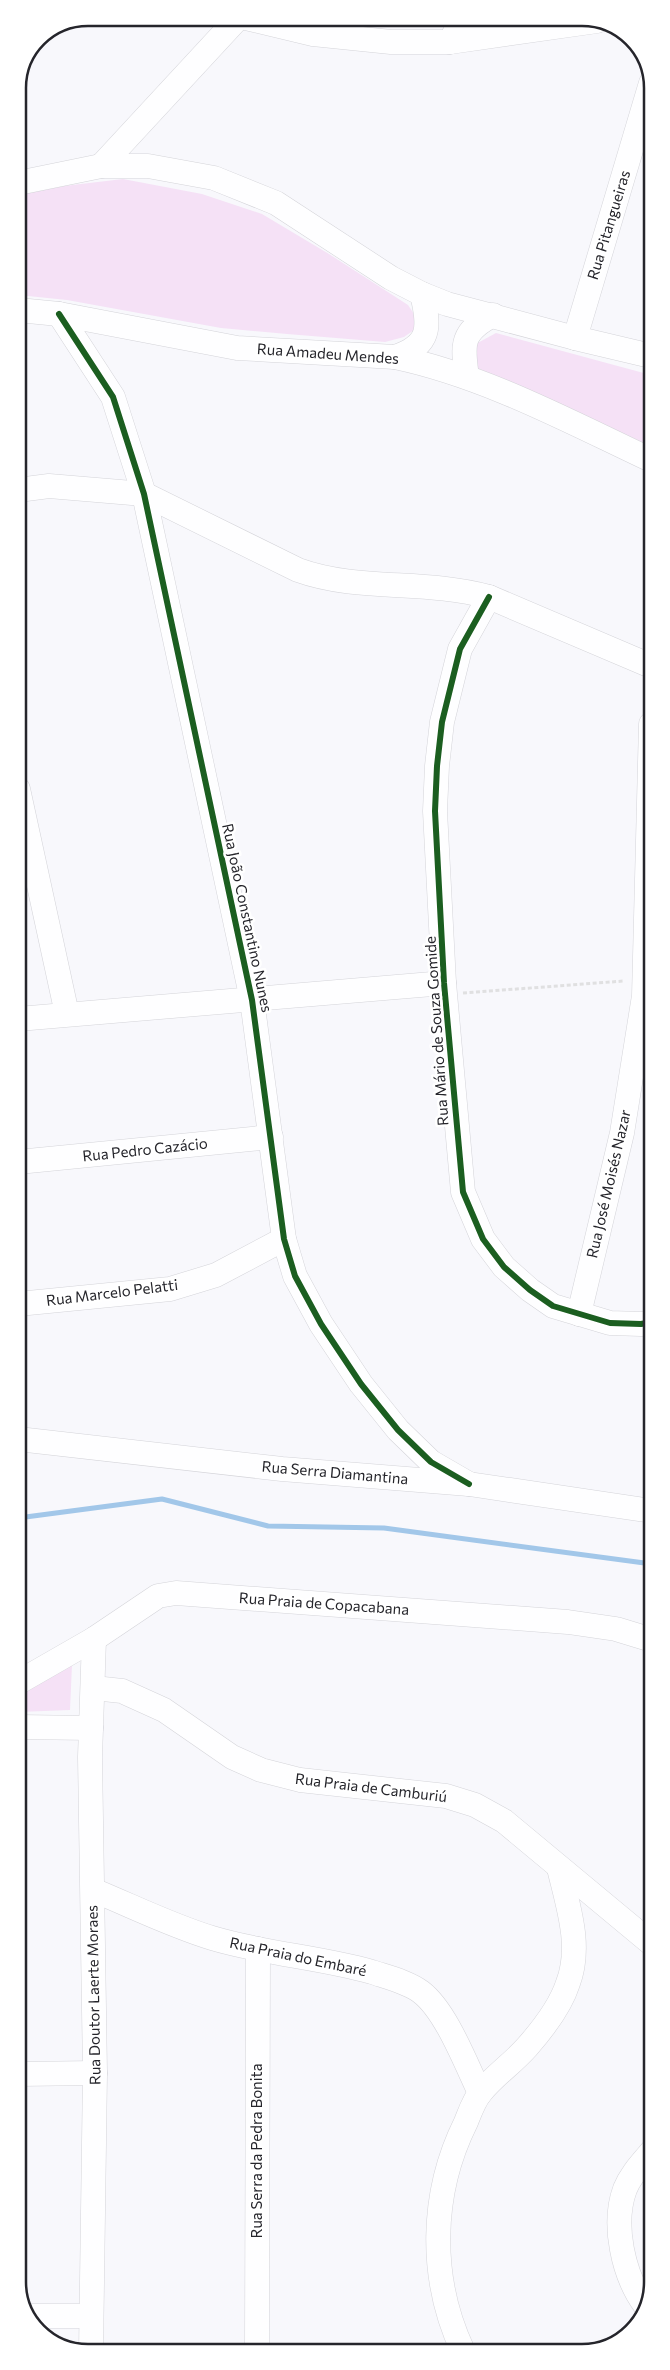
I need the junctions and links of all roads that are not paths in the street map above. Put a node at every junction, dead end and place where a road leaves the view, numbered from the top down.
1 (231, 26) edge
2 (279, 26) edge
3 (458, 26) edge
4 (517, 26) edge
5 (565, 26) edge
6 (527, 32) junction
7 (450, 42) junction
8 (644, 106) edge
9 (101, 166) junction
10 (26, 180) edge
11 (422, 294) junction
12 (26, 311) edge
13 (59, 314) junction
14 (493, 315) junction
15 (575, 338) junction
16 (644, 354) edge
17 (395, 357) junction
18 (467, 377) junction
19 (644, 457) edge
20 (26, 489) edge
21 (144, 494) junction
22 (489, 597) junction
23 (644, 663) edge
24 (26, 826) edge
25 (445, 988) junction
26 (644, 988) edge
27 (252, 1000) junction
28 (67, 1014) junction
29 (26, 1018) edge
30 (271, 1138) junction
31 (26, 1161) edge
32 (284, 1239) junction
33 (26, 1303) edge
34 (579, 1314) junction
35 (644, 1323) edge
36 (26, 1440) edge
37 (469, 1484) junction
38 (644, 1510) edge
39 (94, 1638) junction
40 (644, 1638) edge
41 (26, 1677) edge
42 (94, 1688) junction
43 (26, 1728) edge
44 (91, 1728) junction
45 (559, 1868) junction
46 (93, 1890) junction
47 (644, 1937) edge
48 (258, 1950) junction
49 (95, 2073) junction
50 (26, 2074) edge
51 (480, 2093) junction
52 (644, 2160) edge
53 (641, 2297) edge
54 (37, 2316) edge
55 (91, 2316) junction
56 (91, 2344) edge
57 (257, 2344) edge
58 (460, 2344) edge

1 - 9 street
2 - 7 street
3 - 7 street
4 - 6 street
5 - 6 street
6 - 7 street
8 - 15 street, Rua Pitangueiras
9 - 10 street
9 - 11 street
11 - 14 street
11 - 17 street
12 - 13 street, Rua Amadeu Mendes
13 - 17 street, Rua Amadeu Mendes
13 - 21 street, Rua João Constantino Nunes
14 - 15 street
14 - 18 street
15 - 16 street
17 - 18 street, Rua Amadeu Mendes
18 - 19 street, Rua Amadeu Mendes
20 - 21 street
21 - 22 street
21 - 27 street, Rua João Constantino Nunes
22 - 23 street
22 - 25 street, Rua Mário de Souza Gomide
24 - 28 street
25 - 27 street
25 - 34 street, Rua Mário de Souza Gomide
26 - 34 street, Rua José Moisés Nazar
27 - 28 street
27 - 30 street, Rua João Constantino Nunes
28 - 29 street
30 - 31 street, Rua Pedro Cazácio
30 - 32 street, Rua João Constantino Nunes
32 - 33 street, Rua Marcelo Pelatti
32 - 37 street, Rua João Constantino Nunes
34 - 35 street, Rua Mário de Souza Gomide
36 - 37 street, Rua Serra Diamantina
37 - 38 street, Rua Serra Diamantina
39 - 40 street, Rua Praia de Copacabana
39 - 41 street, Rua Praia de Copacabana
39 - 42 street, Rua Doutor Laerte Moraes
42 - 44 street, Rua Doutor Laerte Moraes
42 - 45 street, Rua Praia de Camburiú
43 - 44 street
44 - 46 street, Rua Doutor Laerte Moraes
45 - 47 street, Rua Praia de Camburiú
45 - 51 street
46 - 48 street, Rua Praia do Embaré
46 - 49 street, Rua Doutor Laerte Moraes
48 - 51 street, Rua Praia do Embaré
48 - 57 street, Rua Serra da Pedra Bonita
49 - 50 street
49 - 55 street, Rua Doutor Laerte Moraes
51 - 58 street
52 - 53 street
54 - 55 street
55 - 56 street, Rua Doutor Laerte Moraes

